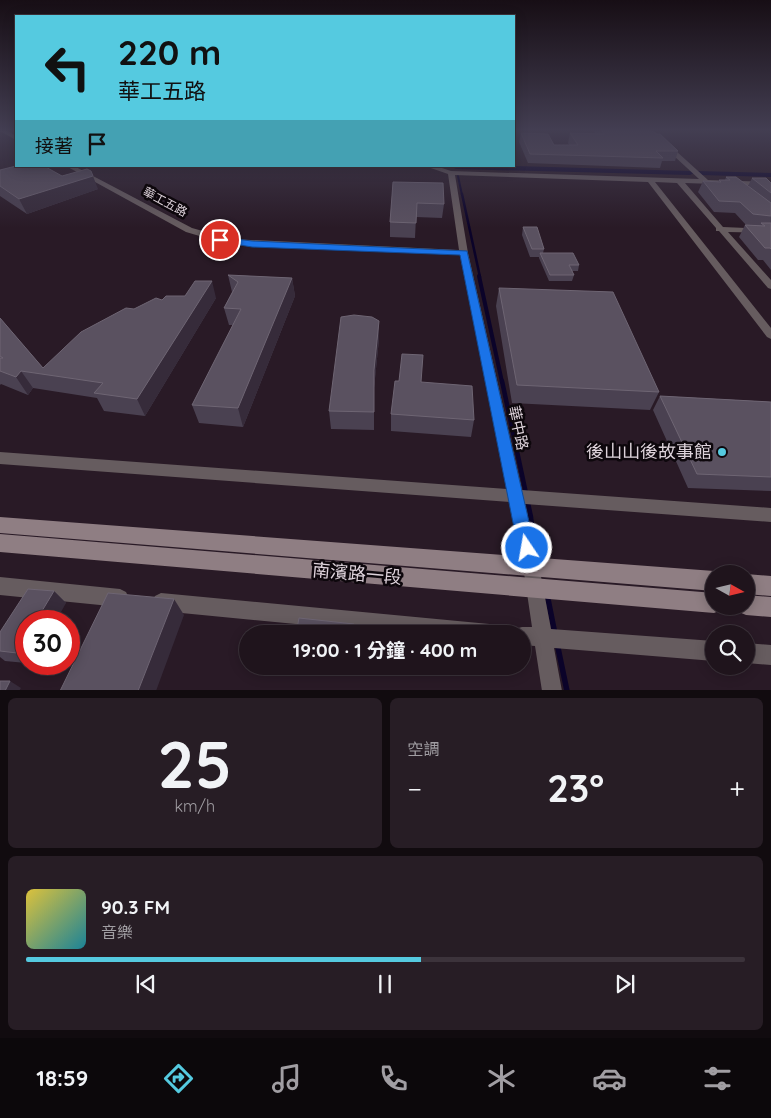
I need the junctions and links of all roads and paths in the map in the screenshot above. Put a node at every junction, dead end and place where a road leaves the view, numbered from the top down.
1 (685, 163) edge
2 (71, 167) edge
3 (431, 167) edge
4 (451, 173) junction
5 (650, 180) junction
6 (679, 182) junction
7 (706, 182) junction
8 (732, 183) junction
9 (771, 184) edge
10 (745, 194) edge
11 (719, 229) junction
12 (771, 231) edge
13 (464, 252) junction
14 (771, 286) edge
15 (771, 335) edge
16 (0, 458) edge
17 (515, 495) junction
18 (771, 514) edge
19 (0, 525) edge
20 (0, 543) edge
21 (531, 566) junction
22 (705, 580) edge
23 (755, 585) edge
24 (0, 586) edge
25 (771, 586) edge
26 (534, 588) junction
27 (705, 601) edge
28 (755, 606) edge
29 (771, 607) edge
30 (405, 625) edge
31 (531, 637) edge
32 (542, 638) junction
33 (705, 650) edge
34 (755, 654) edge
35 (771, 655) edge
36 (552, 690) edge

1 - 7 street
2 - 13 street, 華工五路
3 - 4 street
4 - 5 street
4 - 13 street, 華中路
5 - 6 street
5 - 15 street
6 - 7 street
6 - 11 street
7 - 8 street
8 - 9 street
8 - 10 street
11 - 12 street
11 - 14 street
13 - 17 street, 華中路
16 - 17 street
17 - 18 street
17 - 21 street, 華中路
19 - 21 main road, 南濱路一段
20 - 26 main road, 南濱路一段
21 - 22 main road, 南濱路一段
21 - 26 street, 華中路
23 - 25 main road
24 - 30 street
26 - 27 main road, 南濱路一段
26 - 32 street, 華中路
28 - 29 main road
31 - 32 street
32 - 33 street
32 - 36 street, 華中路
34 - 35 street

